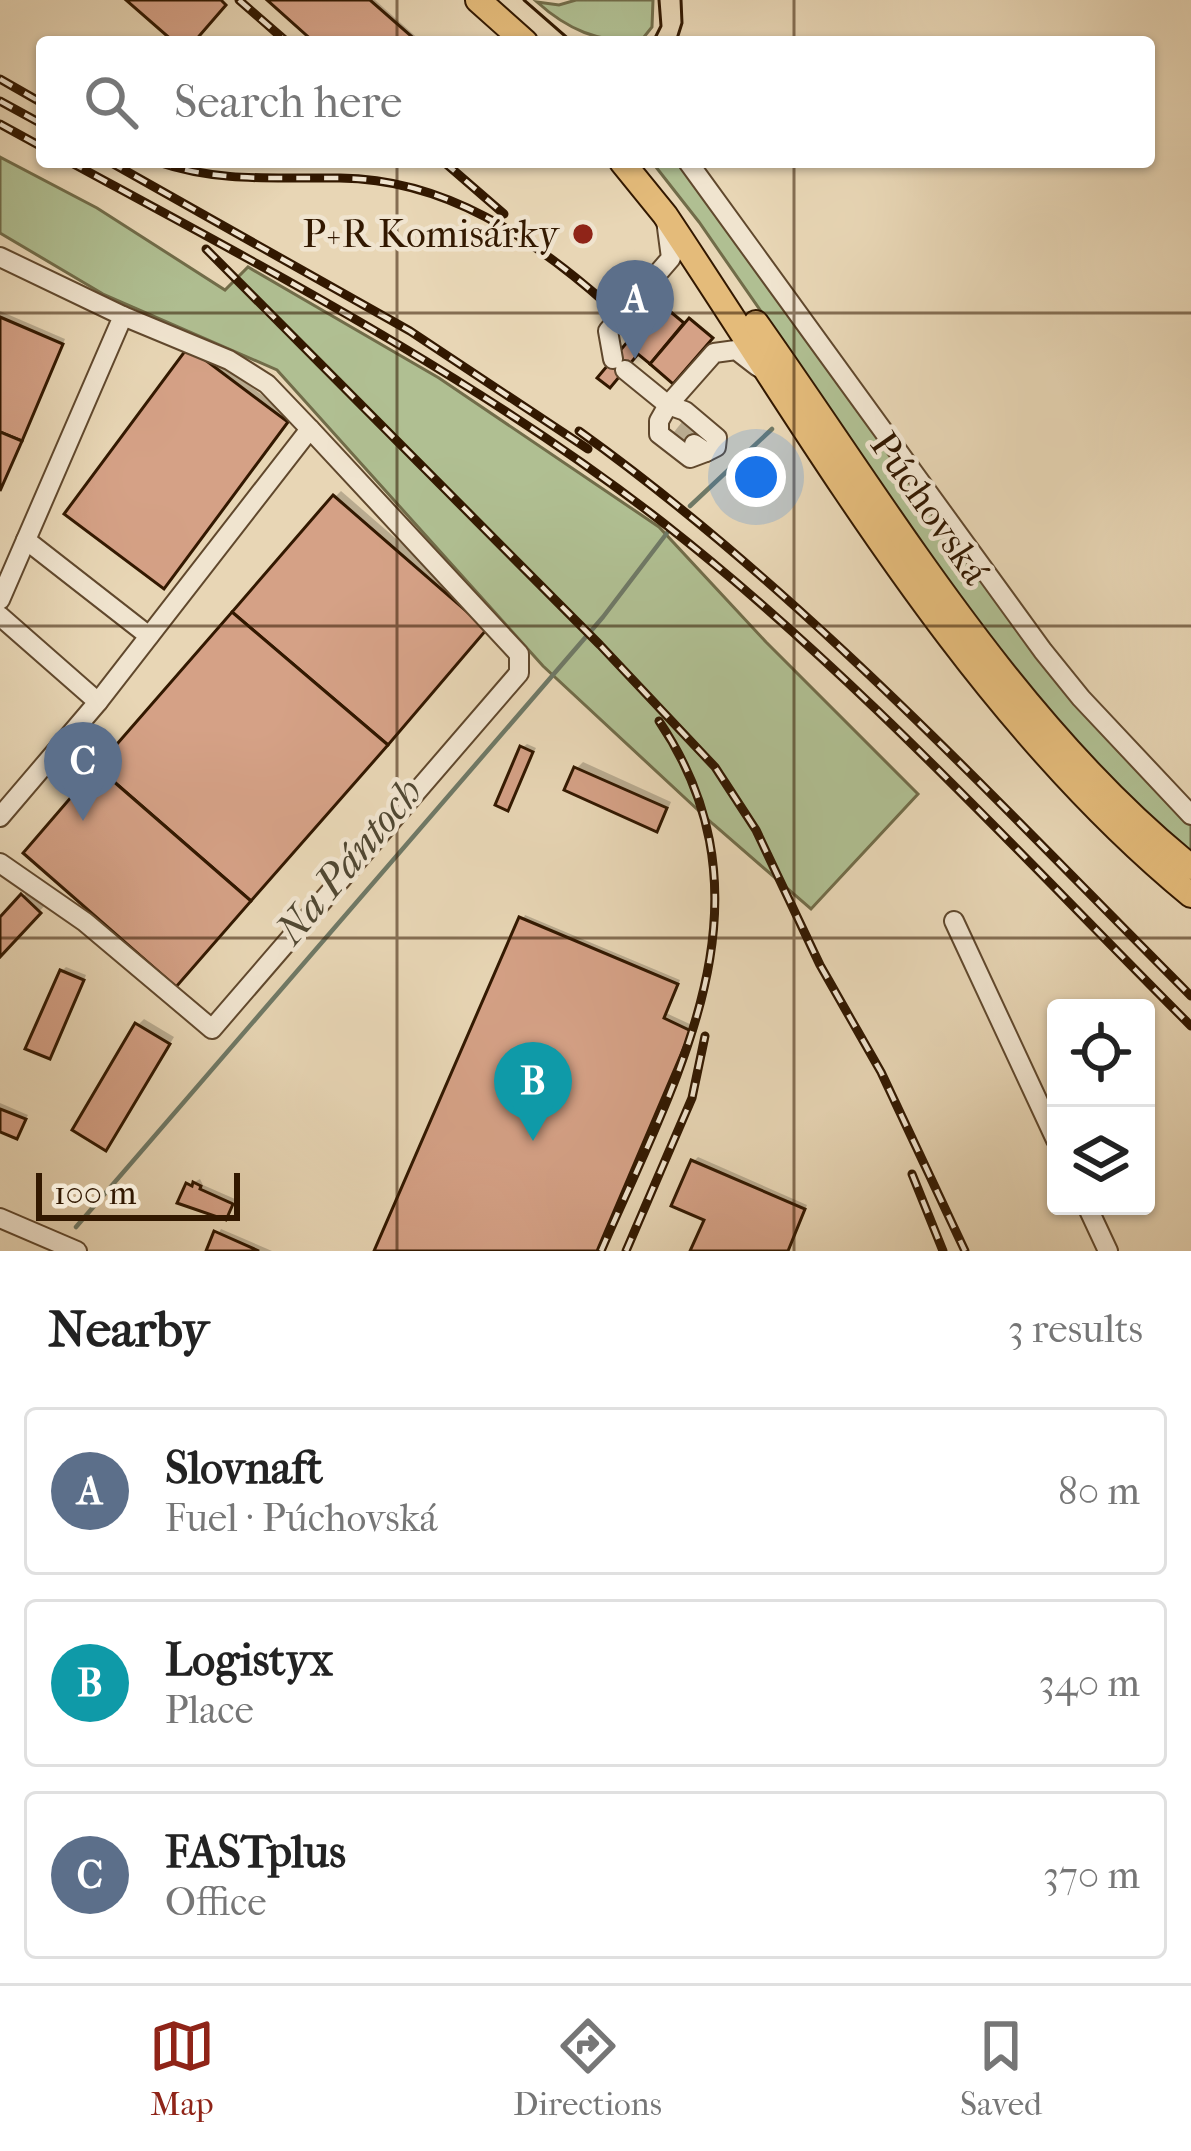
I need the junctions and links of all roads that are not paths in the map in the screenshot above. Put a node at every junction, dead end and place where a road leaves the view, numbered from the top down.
1 (455, 0) edge
2 (478, 0) edge
3 (495, 36) edge
4 (518, 36) edge
5 (627, 168) edge
6 (645, 168) edge
7 (692, 168) edge
8 (665, 215) junction
9 (0, 256) edge
10 (122, 316) junction
11 (668, 405) junction
12 (674, 428) dead end
13 (310, 429) junction
14 (811, 434) junction
15 (26, 540) junction
16 (0, 600) edge
17 (0, 616) edge
18 (149, 636) junction
19 (98, 702) junction
20 (1191, 814) edge
21 (0, 817) edge
22 (0, 862) edge
23 (1191, 867) edge
24 (1191, 895) edge
25 (954, 921) dead end
26 (1047, 1121) edge
27 (1091, 1215) edge
28 (0, 1218) edge
29 (77, 1251) edge
30 (1108, 1251) edge

1 - 3 main road
2 - 4 main road
5 - 8 main road, Púchovská
6 - 23 main road, Púchovská
7 - 20 street
8 - 11 street
8 - 14 main road, Púchovská
9 - 10 street
10 - 13 street
10 - 15 street
11 - 11 street
11 - 12 street
11 - 14 street
13 - 18 street
13 - 22 street
14 - 24 main road, Púchovská
15 - 16 street
15 - 18 street
17 - 19 street
18 - 19 street
19 - 21 street
25 - 26 street
27 - 30 street
28 - 29 street

